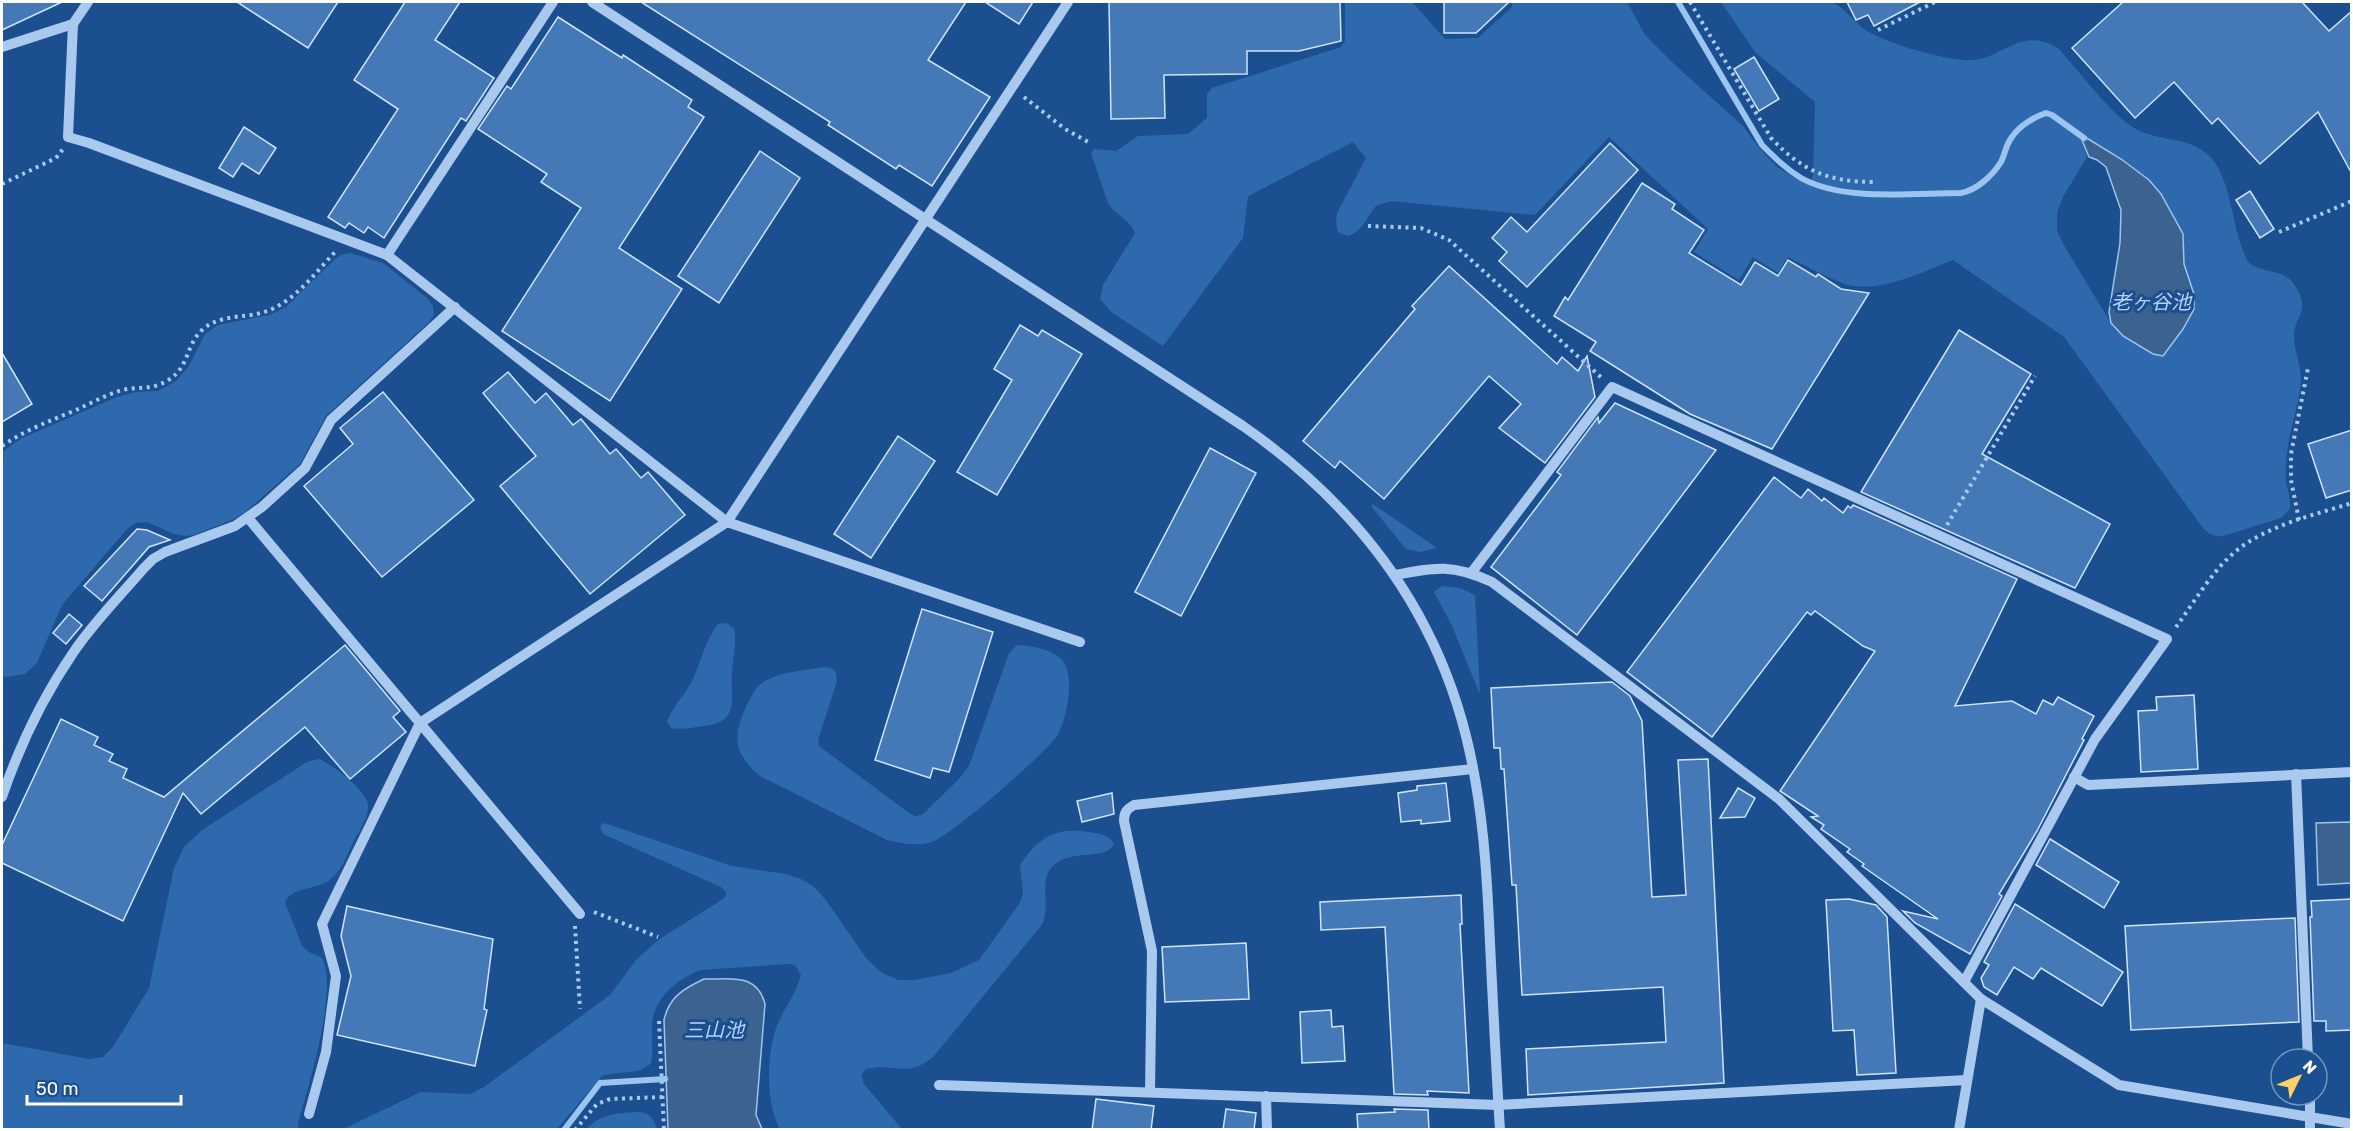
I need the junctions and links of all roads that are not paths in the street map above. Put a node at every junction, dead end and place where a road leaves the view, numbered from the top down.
1 (88, 2) edge
2 (553, 2) edge
3 (592, 2) edge
4 (1068, 2) edge
5 (73, 24) junction
6 (2, 47) edge
7 (926, 219) junction
8 (387, 255) junction
9 (454, 307) junction
10 (248, 518) junction
11 (727, 522) junction
12 (1472, 573) junction
13 (1395, 575) junction
14 (1080, 642) dead end
15 (420, 723) junction
16 (1473, 768) junction
17 (2352, 772) edge
18 (2296, 774) junction
19 (2074, 777) junction
20 (2, 797) edge
21 (580, 914) road end
22 (1964, 982) junction
23 (1981, 999) junction
24 (2307, 1047) edge
25 (1967, 1080) junction
26 (939, 1085) dead end
27 (1150, 1092) junction
28 (1266, 1096) junction
29 (1498, 1105) junction
30 (2310, 1107) edge
31 (309, 1114) dead end
32 (2310, 1124) edge
33 (2352, 1124) edge
34 (1268, 1130) edge
35 (1500, 1130) edge
36 (1959, 1130) edge

1 - 5 street
2 - 8 street
3 - 7 street
4 - 7 street
5 - 6 street
5 - 8 street
7 - 11 street
7 - 13 street
8 - 9 street
9 - 10 street
9 - 11 street
10 - 15 street
10 - 20 street
11 - 14 street
11 - 15 street
12 - 13 street
12 - 19 street
12 - 22 street
13 - 16 street
15 - 21 street
15 - 31 street
16 - 27 street
16 - 29 street
17 - 18 street
18 - 19 street
18 - 24 street
19 - 22 street
22 - 23 street
23 - 25 street
23 - 32 street
25 - 29 street
25 - 36 street
26 - 27 street
27 - 28 street
28 - 29 street
28 - 34 street
29 - 35 street
30 - 32 street
32 - 33 street

